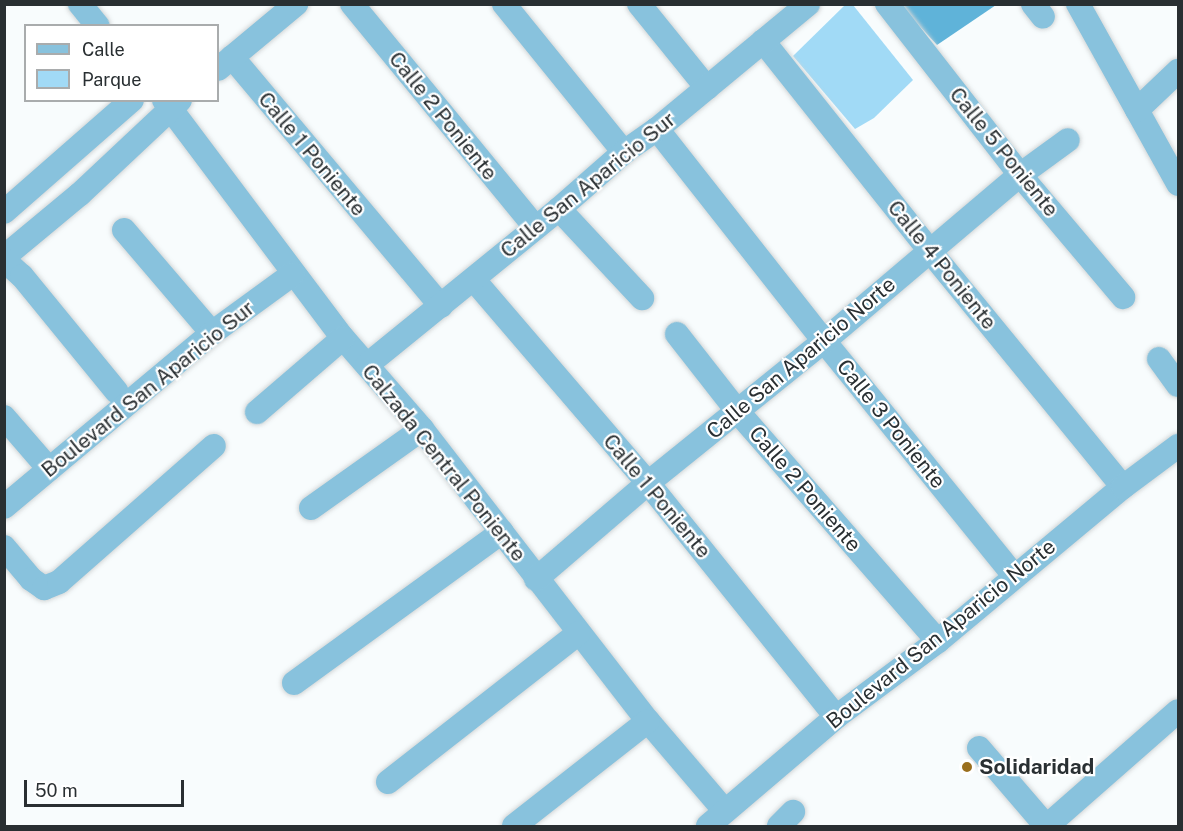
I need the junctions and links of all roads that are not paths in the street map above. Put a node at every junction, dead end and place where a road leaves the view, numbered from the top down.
1 (80, 4) edge
2 (296, 4) edge
3 (352, 4) edge
4 (504, 4) edge
5 (639, 4) edge
6 (887, 4) edge
7 (1078, 4) edge
8 (803, 6) edge
9 (96, 24) edge
10 (763, 41) junction
11 (224, 63) edge
12 (1179, 71) edge
13 (707, 88) junction
14 (130, 102) edge
15 (172, 103) edge
16 (1137, 110) junction
17 (657, 129) junction
18 (1068, 140) dead end
19 (624, 152) junction
20 (1020, 175) junction
21 (1179, 184) edge
22 (24, 197) junction
23 (560, 209) junction
24 (4, 212) edge
25 (53, 217) junction
26 (534, 227) junction
27 (124, 230) dead end
28 (929, 250) junction
29 (4, 259) edge
30 (292, 274) junction
31 (474, 280) junction
32 (1123, 297) dead end
33 (642, 298) dead end
34 (441, 306) junction
35 (212, 333) junction
36 (677, 334) dead end
37 (343, 338) junction
38 (824, 341) junction
39 (1159, 359) dead end
40 (367, 365) junction
41 (1179, 385) edge
42 (116, 391) dead end
43 (257, 412) dead end
44 (738, 412) junction
45 (4, 417) edge
46 (422, 429) junction
47 (214, 446) dead end
48 (1179, 446) edge
49 (49, 469) junction
50 (648, 483) junction
51 (1123, 487) junction
52 (5, 505) edge
53 (311, 508) dead end
54 (502, 532) junction
55 (4, 547) edge
56 (1014, 576) junction
57 (536, 579) junction
58 (579, 633) junction
59 (938, 641) junction
60 (294, 683) dead end
61 (1179, 711) edge
62 (836, 717) junction
63 (648, 721) junction
64 (979, 748) dead end
65 (388, 782) dead end
66 (716, 819) edge
67 (514, 826) edge
68 (1047, 826) edge

1 - 9 street
2 - 11 street
3 - 26 street, Calle 2 Poniente
4 - 19 street
5 - 13 street
6 - 20 street, Calle 5 Poniente
7 - 16 street
8 - 10 street, Calle San Aparicio Sur
10 - 13 street, Calle San Aparicio Sur
10 - 28 street, Calle 4 Poniente
11 - 34 street, Calle 1 Poniente
12 - 16 street
13 - 17 street, Calle San Aparicio Sur
14 - 22 street
15 - 25 street
15 - 30 street, Calzada Central Poniente
16 - 21 street
17 - 19 street, Calle San Aparicio Sur
17 - 38 street, Calle 3 Poniente
18 - 20 street, Calle San Aparicio Norte
19 - 23 street, Calle San Aparicio Sur
20 - 28 street, Calle San Aparicio Norte
20 - 32 street, Calle 5 Poniente
22 - 24 street
22 - 25 street
23 - 26 street, Calle San Aparicio Sur
23 - 33 street
25 - 29 street
26 - 31 street, Calle San Aparicio Sur
27 - 35 street
28 - 38 street, Calle San Aparicio Norte
28 - 51 street, Calle 4 Poniente
29 - 42 street
30 - 35 street, Boulevard San Aparicio Sur
30 - 37 street, Calzada Central Poniente
31 - 34 street, Calle San Aparicio Sur
31 - 50 street, Calle 1 Poniente
34 - 40 street, Calle San Aparicio Sur
35 - 49 street, Boulevard San Aparicio Sur
36 - 44 street, Calle 2 Poniente
37 - 40 street, Calzada Central Poniente
37 - 43 street
38 - 44 street, Calle San Aparicio Norte
38 - 56 street, Calle 3 Poniente
39 - 41 street
40 - 46 street, Calzada Central Poniente
44 - 50 street, Calle San Aparicio Norte
44 - 59 street, Calle 2 Poniente
45 - 49 street
46 - 53 street
46 - 54 street, Calzada Central Poniente
47 - 55 street
48 - 51 street, Boulevard San Aparicio Norte
49 - 52 street, Boulevard San Aparicio Sur
50 - 57 street, Calle San Aparicio Norte
50 - 62 street, Calle 1 Poniente
51 - 56 street, Boulevard San Aparicio Norte
54 - 57 street, Calzada Central Poniente
54 - 60 street
56 - 59 street, Boulevard San Aparicio Norte
57 - 58 street, Calzada Central Poniente
58 - 63 street, Calzada Central Poniente
58 - 65 street
59 - 62 street, Boulevard San Aparicio Norte
61 - 68 street
62 - 66 street, Boulevard San Aparicio Norte
63 - 66 street, Calzada Central Poniente
63 - 67 street
64 - 68 street

